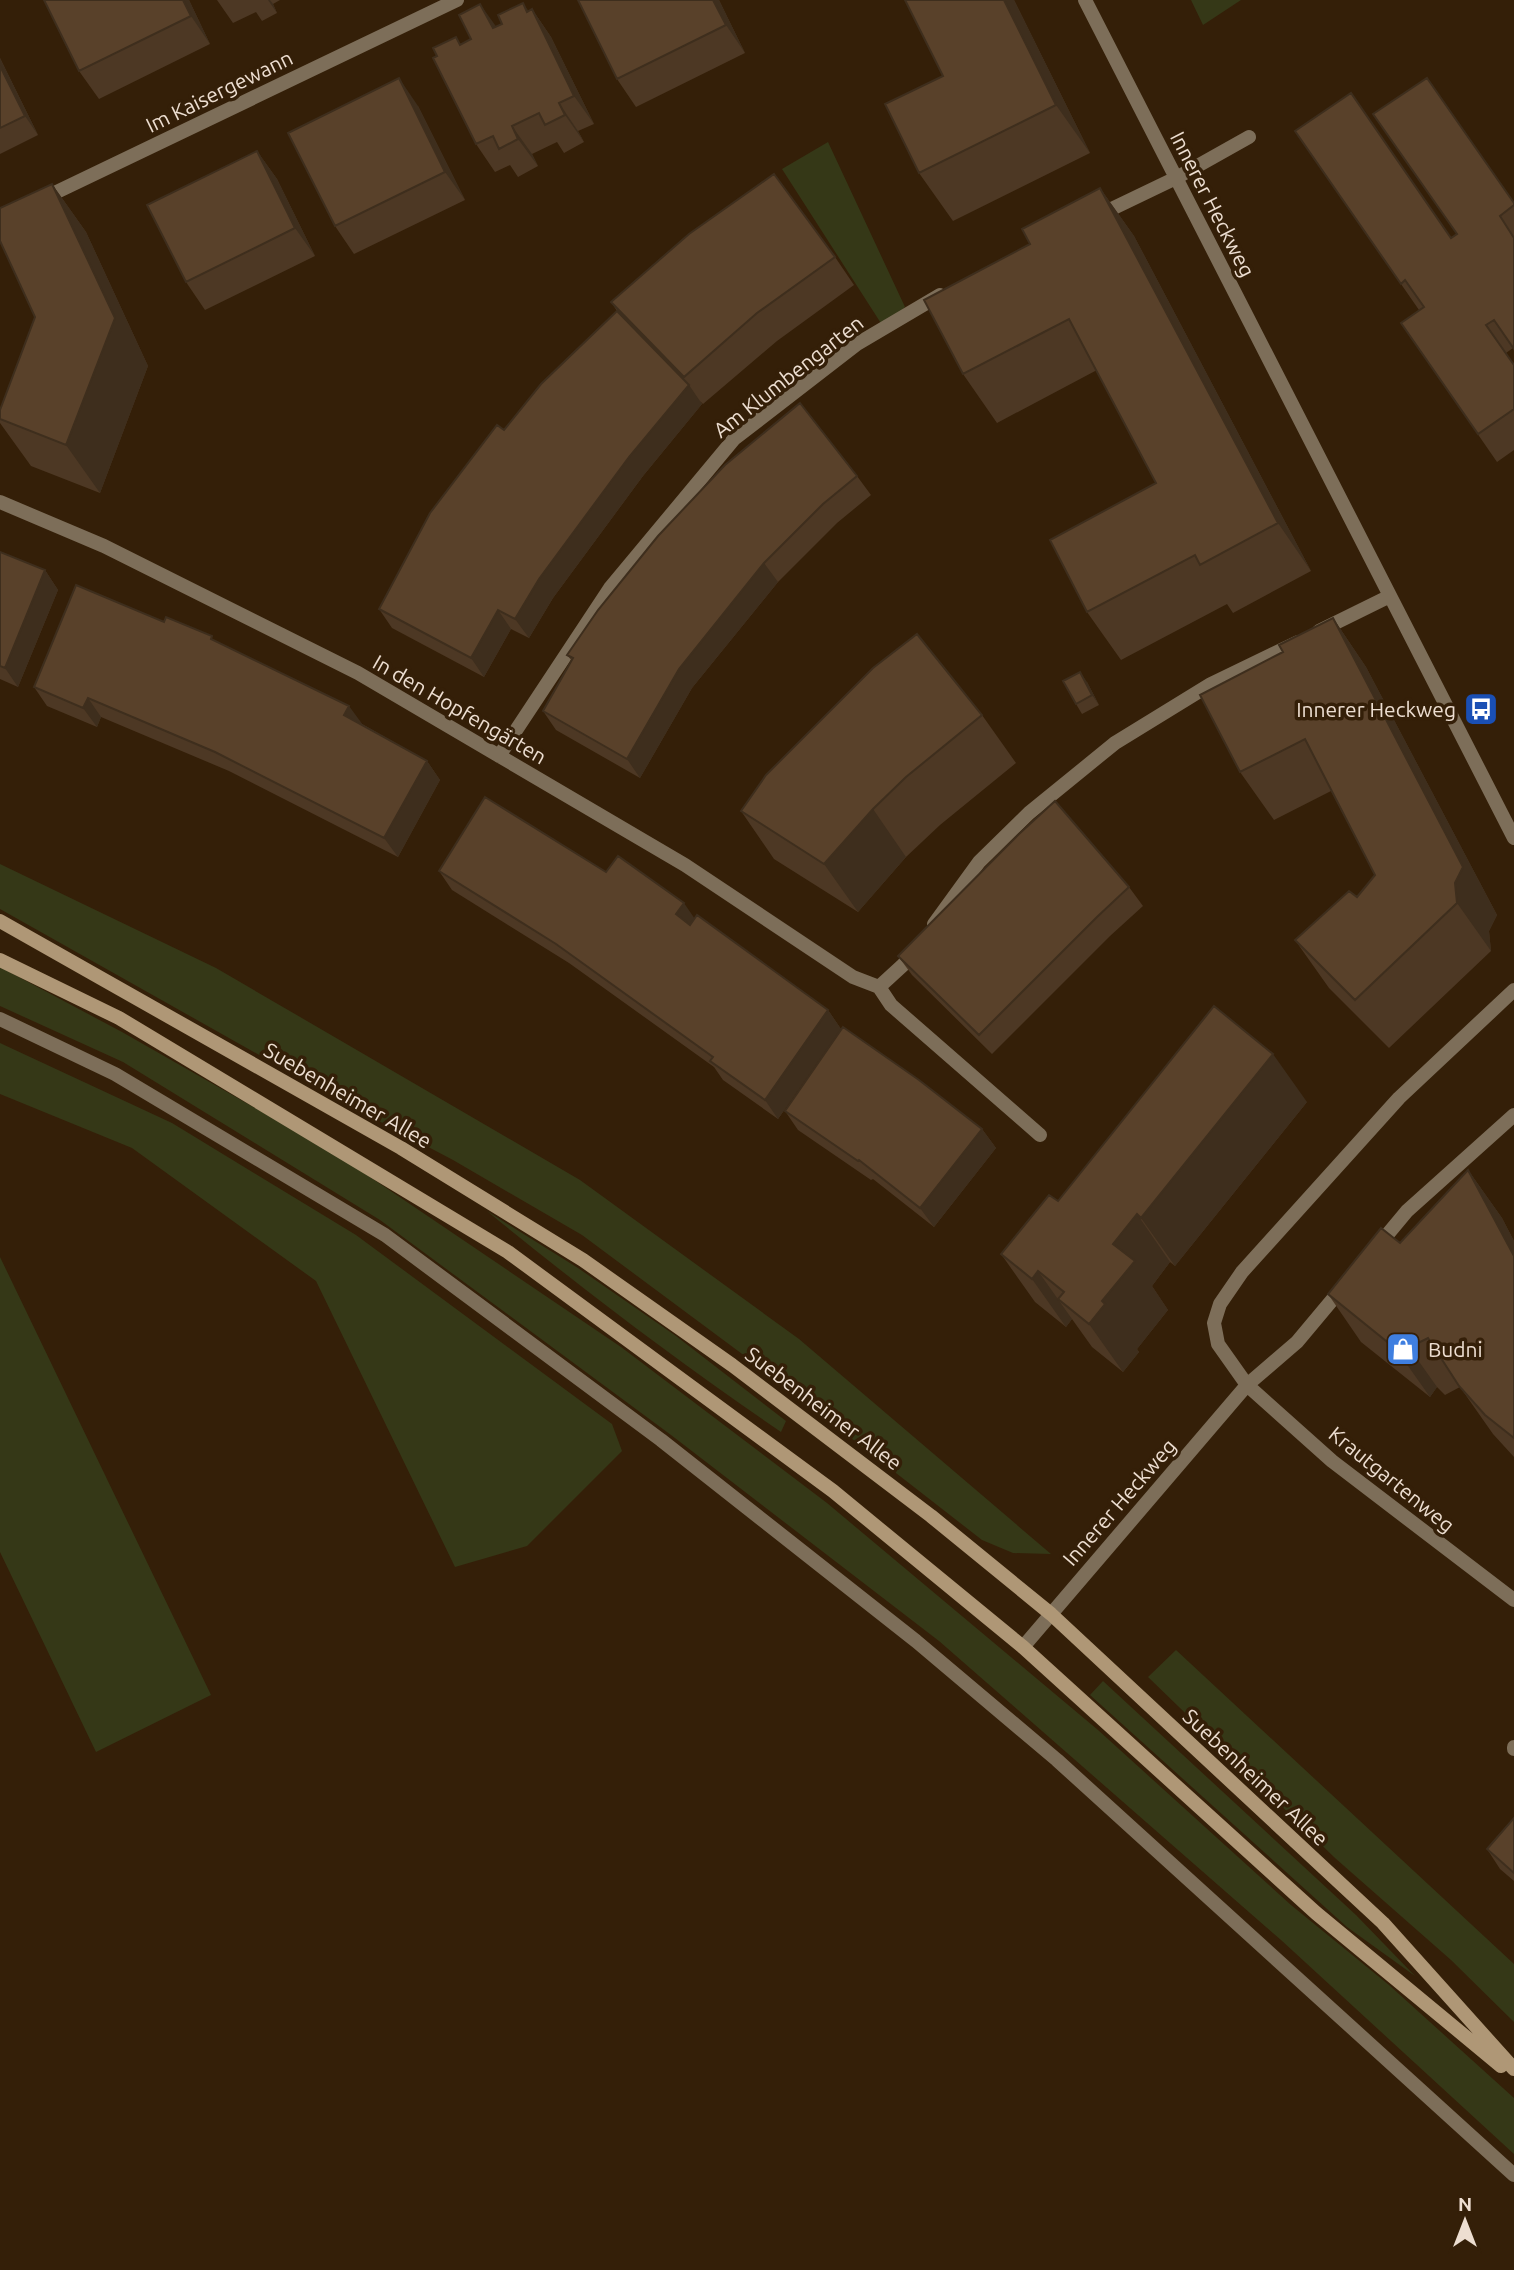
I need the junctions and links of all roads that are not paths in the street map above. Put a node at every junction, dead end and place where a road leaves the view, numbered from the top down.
1 (457, 0) edge
2 (1085, 0) edge
3 (1249, 137) dead end
4 (1177, 178) junction
5 (25, 207) edge
6 (1091, 219) edge
7 (949, 290) edge
8 (0, 502) edge
9 (1390, 596) junction
10 (499, 756) junction
11 (1514, 838) edge
12 (0, 921) edge
13 (0, 960) edge
14 (879, 987) junction
15 (1514, 990) edge
16 (0, 1019) edge
17 (1514, 1115) edge
18 (1040, 1135) dead end
19 (1247, 1385) junction
20 (1514, 1600) edge
21 (1051, 1614) junction
22 (1023, 1647) junction
23 (1514, 2070) edge
24 (1514, 2076) edge
25 (1514, 2175) edge

1 - 5 street, Im Kaisergewann
2 - 4 street, Innerer Heckweg
3 - 4 street
4 - 6 street
4 - 9 street, Innerer Heckweg
7 - 10 street, Am Klumbengarten
8 - 10 street, In den Hopfengärten
9 - 11 street, Innerer Heckweg
9 - 14 street
10 - 14 street, In den Hopfengärten
12 - 21 main road, Suebenheimer Allee
13 - 22 main road
14 - 18 street, In den Hopfengärten
15 - 19 street
16 - 25 street
17 - 19 street, Innerer Heckweg
19 - 20 street, Krautgartenweg
19 - 21 street, Innerer Heckweg
21 - 22 street, Innerer Heckweg
21 - 23 main road, Suebenheimer Allee
22 - 24 main road

